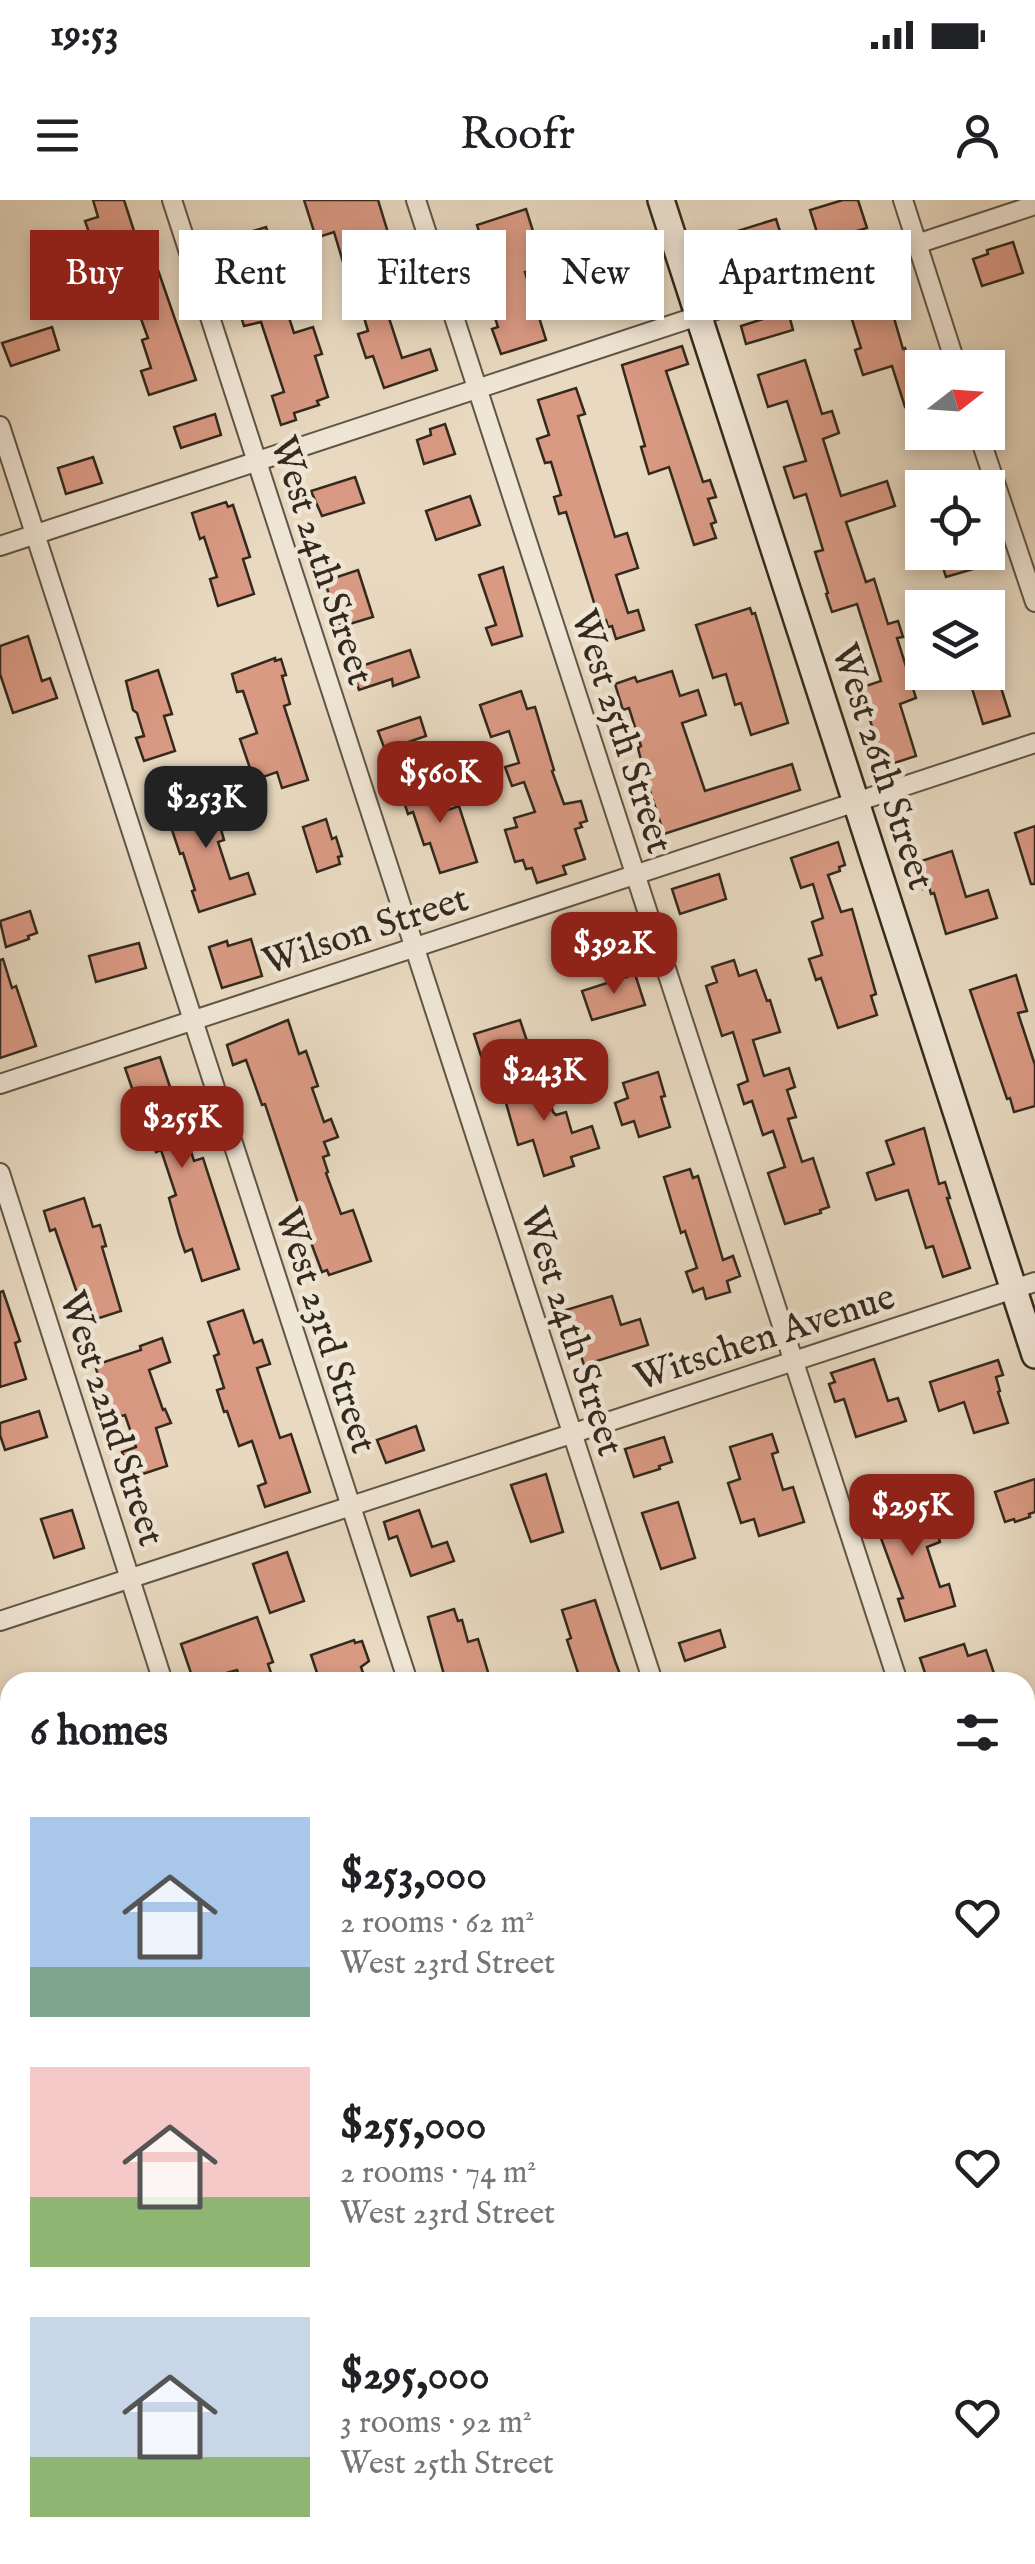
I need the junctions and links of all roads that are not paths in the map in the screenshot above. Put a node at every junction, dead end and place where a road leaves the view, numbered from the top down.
1 (172, 200) edge
2 (416, 200) edge
3 (660, 200) edge
4 (902, 200) edge
5 (1035, 204) edge
6 (917, 244) junction
7 (911, 246) edge
8 (684, 274) edge
9 (689, 320) edge
10 (699, 320) edge
11 (951, 350) edge
12 (478, 389) junction
13 (0, 426) edge
14 (984, 450) edge
15 (256, 460) junction
16 (35, 534) junction
17 (0, 546) edge
18 (1035, 602) edge
19 (1035, 743) edge
20 (856, 804) junction
21 (636, 874) junction
22 (414, 947) junction
23 (192, 1020) junction
24 (0, 1084) edge
25 (0, 1173) edge
26 (1024, 1285) edge
27 (1035, 1355) edge
28 (793, 1360) junction
29 (572, 1433) junction
30 (351, 1506) junction
31 (130, 1579) junction
32 (0, 1621) edge
33 (160, 1672) edge
34 (405, 1672) edge
35 (650, 1672) edge
36 (895, 1672) edge

1 - 15 street, West 24th Street
2 - 12 street, West 25th Street
3 - 8 main road, West 26th Street
4 - 6 street
5 - 6 street
6 - 7 street
6 - 11 street
9 - 12 street
10 - 20 main road, West 26th Street
12 - 15 street
12 - 21 street, West 25th Street
13 - 16 street, West 23rd Street
14 - 18 street
15 - 16 street
15 - 22 street, West 24th Street
16 - 17 street
16 - 23 street, West 23rd Street
19 - 20 street, Wilson Street
20 - 21 street, Wilson Street
20 - 26 main road, West 26th Street
21 - 22 street, Wilson Street
21 - 28 street, West 25th Street
22 - 23 street, Wilson Street
22 - 29 street, West 24th Street
23 - 24 street, Wilson Street
23 - 30 street, West 23rd Street
25 - 31 street, West 22nd Street
26 - 27 main road, West 26th Street
26 - 28 street, Witschen Avenue
28 - 29 street, Witschen Avenue
28 - 36 street, West 25th Street
29 - 30 street, Witschen Avenue
29 - 35 street, West 24th Street
30 - 31 street, Witschen Avenue
30 - 34 street, West 23rd Street
31 - 32 street, Witschen Avenue
31 - 33 street, West 22nd Street

